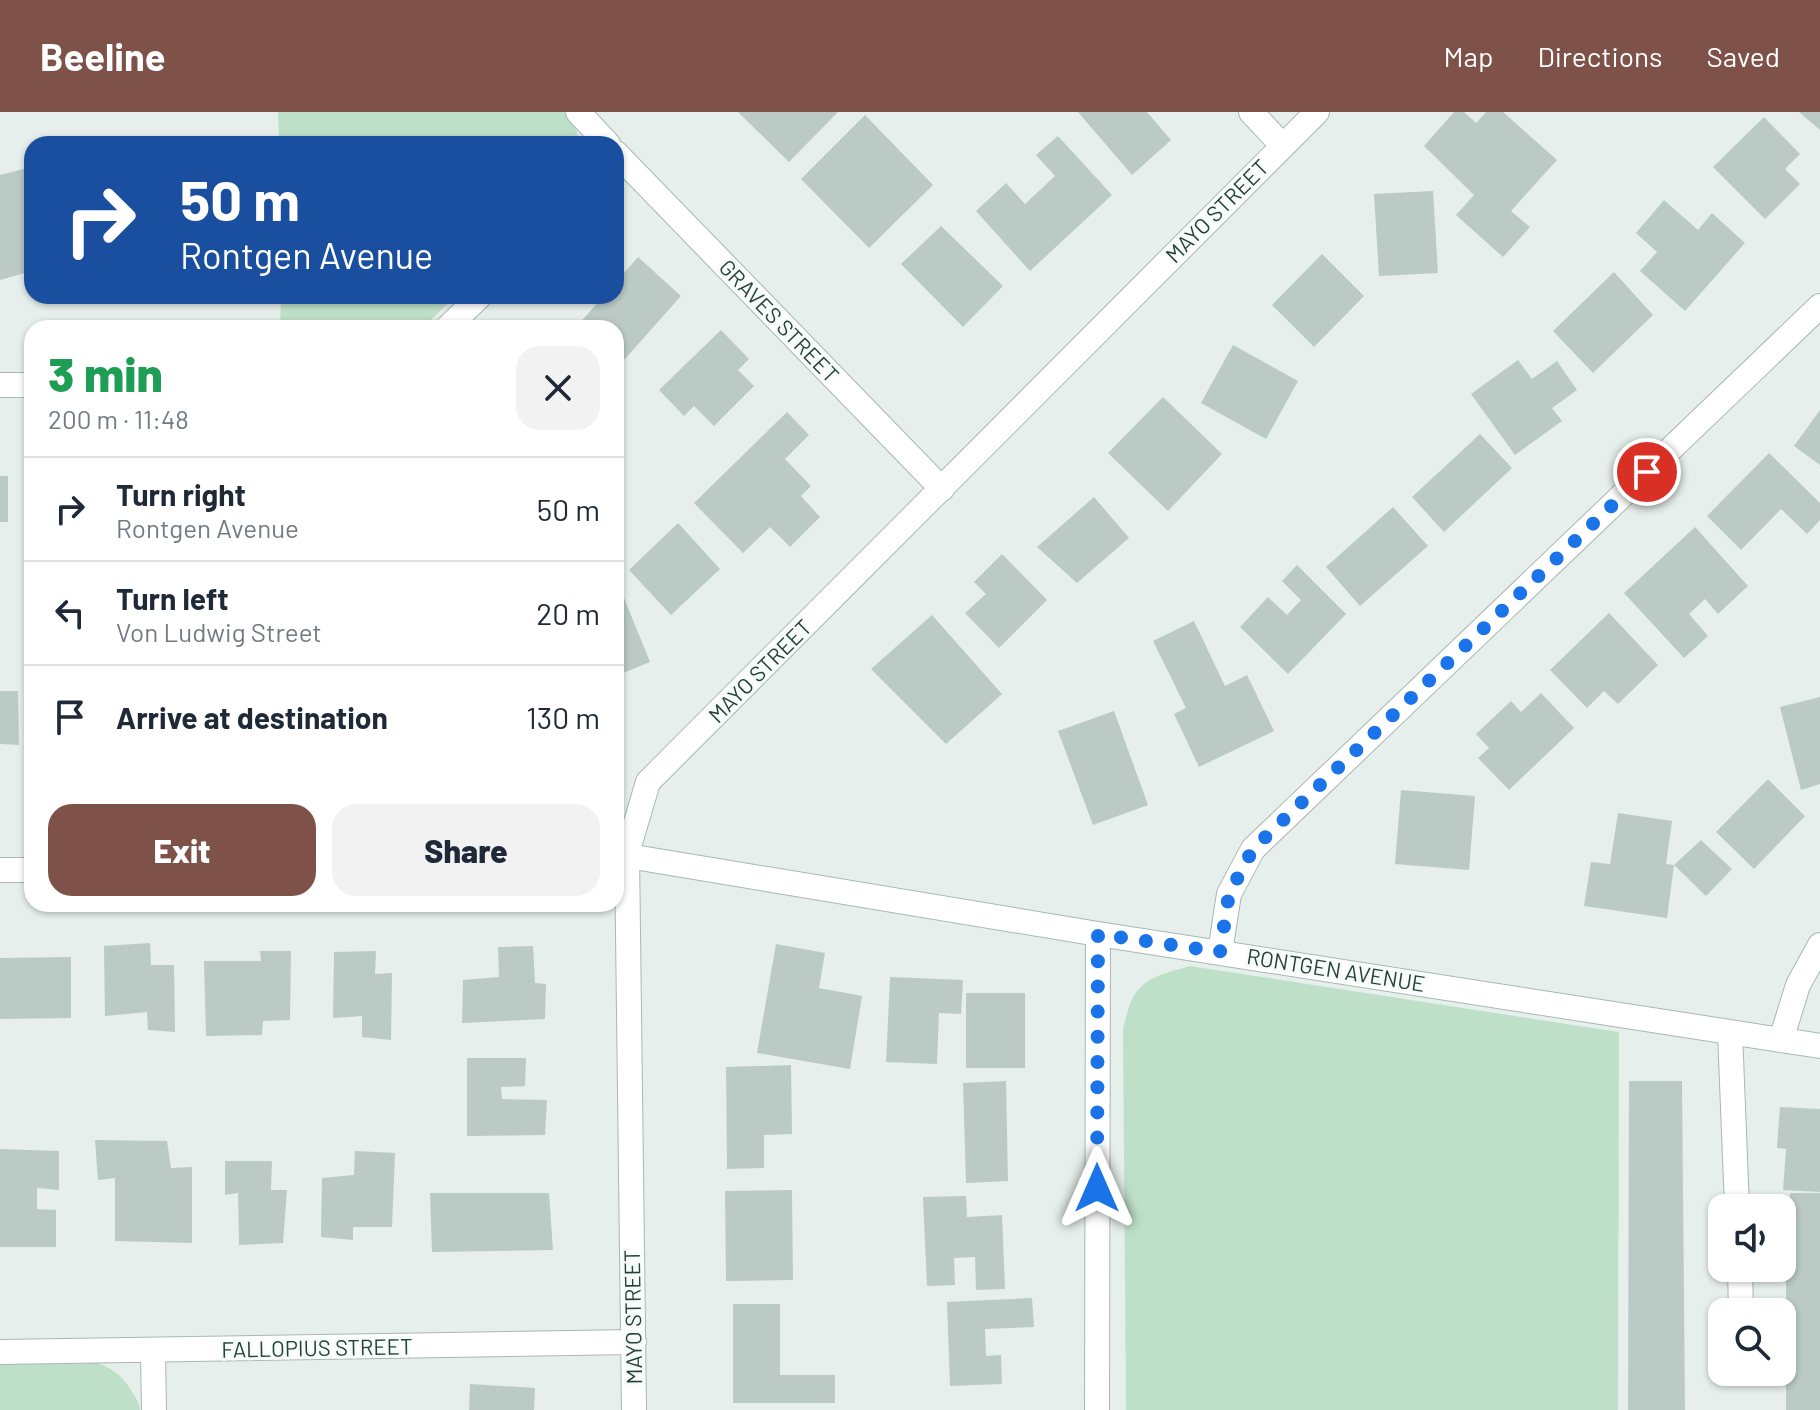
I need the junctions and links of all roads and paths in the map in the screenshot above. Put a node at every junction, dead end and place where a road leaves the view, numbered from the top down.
1 (578, 112) edge
2 (1251, 112) edge
3 (1317, 112) edge
4 (600, 136) edge
5 (1282, 145) junction
6 (624, 161) edge
7 (472, 304) edge
8 (1820, 306) edge
9 (455, 320) edge
10 (0, 385) edge
11 (24, 385) edge
12 (942, 489) junction
13 (624, 846) edge
14 (624, 855) edge
15 (0, 870) edge
16 (24, 870) edge
17 (623, 912) edge
18 (1098, 934) junction
19 (1820, 945) edge
20 (1220, 952) junction
21 (1730, 1032) junction
22 (1781, 1040) junction
23 (1820, 1046) edge
24 (1736, 1194) edge
25 (634, 1342) junction
26 (0, 1352) edge
27 (153, 1352) junction
28 (154, 1410) edge
29 (634, 1410) edge
30 (1097, 1410) edge

1 - 4 street
2 - 5 street
3 - 5 street, MAYO STREET
5 - 12 street, MAYO STREET
6 - 12 street, GRAVES STREET
7 - 9 street
8 - 20 street
10 - 11 street
12 - 13 street, MAYO STREET
14 - 18 street, RONTGEN AVENUE
15 - 16 street
17 - 25 street, MAYO STREET
18 - 20 street, RONTGEN AVENUE
18 - 30 street
19 - 22 street
20 - 21 street, RONTGEN AVENUE
21 - 22 street, RONTGEN AVENUE
21 - 24 street
22 - 23 street, RONTGEN AVENUE
25 - 27 street, FALLOPIUS STREET
25 - 29 street, MAYO STREET
26 - 27 street, FALLOPIUS STREET
27 - 28 street

